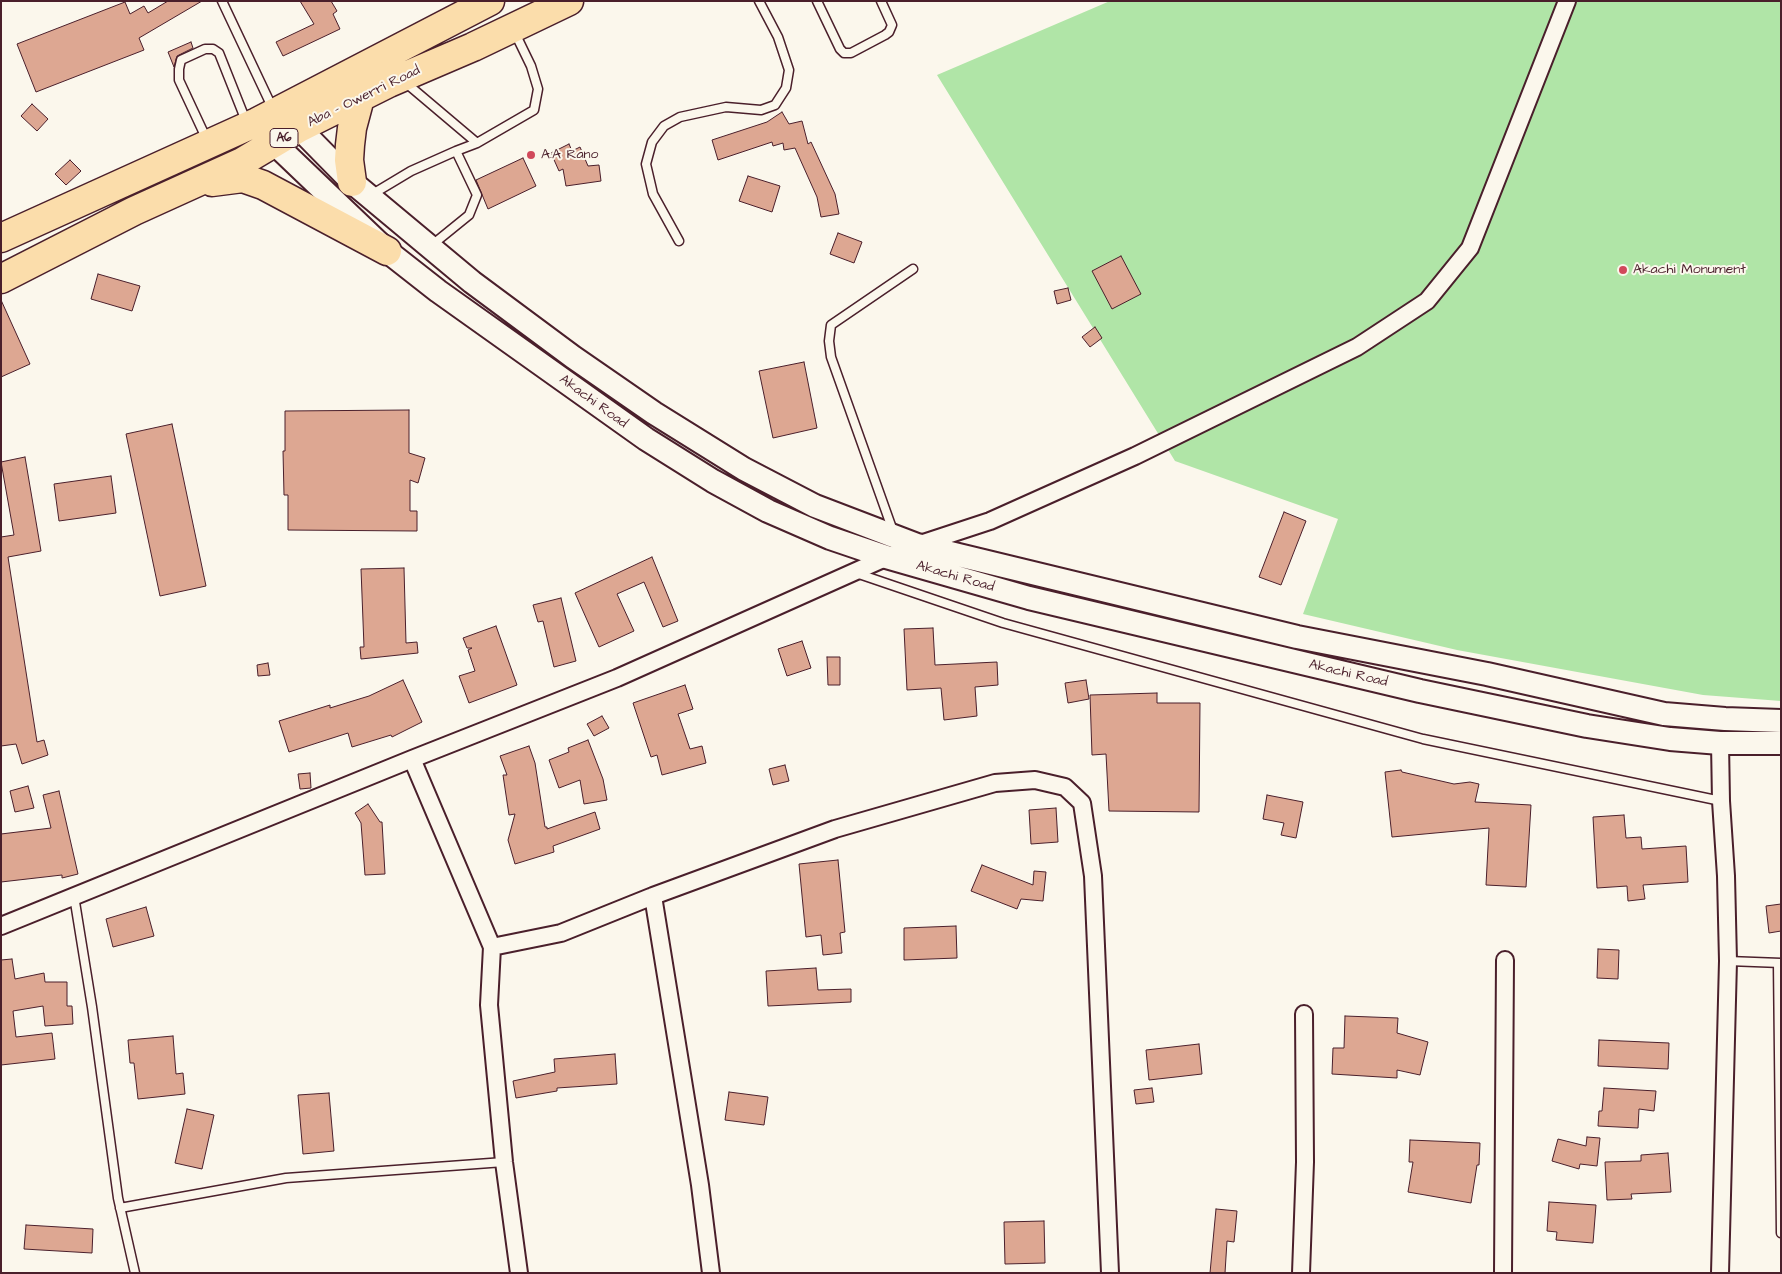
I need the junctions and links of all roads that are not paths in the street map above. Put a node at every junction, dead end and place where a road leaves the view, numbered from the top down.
1 (222, 1) edge
2 (490, 1) edge
3 (569, 1) edge
4 (759, 1) edge
5 (817, 1) edge
6 (881, 1) edge
7 (1567, 1) edge
8 (512, 28) junction
9 (401, 78) junction
10 (360, 98) junction
11 (273, 119) junction
12 (209, 144) junction
13 (275, 144) junction
14 (477, 144) junction
15 (456, 151) junction
16 (196, 184) junction
17 (361, 189) junction
18 (1, 238) edge
19 (679, 241) dead end
20 (430, 247) junction
21 (387, 251) junction
22 (913, 269) dead end
23 (1, 279) edge
24 (917, 545) junction
25 (891, 547) junction
26 (855, 572) junction
27 (1781, 721) edge
28 (1720, 743) junction
29 (1781, 743) edge
30 (412, 759) junction
31 (1721, 801) junction
32 (74, 896) junction
33 (653, 896) junction
34 (1, 926) edge
35 (492, 947) junction
36 (1505, 960) dead end
37 (1728, 961) junction
38 (1779, 963) edge
39 (1304, 1014) dead end
40 (504, 1162) junction
41 (120, 1208) junction
42 (1781, 1233) edge
43 (135, 1273) edge
44 (518, 1273) edge
45 (710, 1273) edge
46 (1110, 1273) edge
47 (1301, 1273) edge
48 (1503, 1273) edge
49 (1720, 1273) edge

1 - 11 lane
2 - 11 highway, Aba - Owerri Road / A6
3 - 8 highway, Aba - Owerri Road / A6
4 - 19 lane
5 - 6 lane
7 - 24 street
8 - 9 highway, Aba - Owerri Road / A6
8 - 14 lane
9 - 10 highway, Aba - Owerri Road / A6
9 - 14 lane
10 - 11 highway, Aba - Owerri Road / A6
10 - 17 highway
11 - 12 highway, Aba - Owerri Road / A6
11 - 12 lane
11 - 13 highway, Aba - Owerri Road / A6
11 - 17 main road, Akachi Road
12 - 18 highway, Aba - Owerri Road / A6
13 - 16 highway, Aba - Owerri Road / A6
13 - 21 main road, Akachi Road
14 - 15 lane
15 - 17 lane
15 - 20 lane
16 - 21 highway
16 - 23 highway, Aba - Owerri Road / A6
17 - 20 main road, Akachi Road
20 - 25 main road, Akachi Road
21 - 25 main road, Akachi Road
22 - 25 lane
24 - 25 main road, Akachi Road
24 - 27 main road, Akachi Road
25 - 26 street
25 - 28 main road, Akachi Road
26 - 30 street
26 - 31 lane
28 - 29 main road, Akachi Road
28 - 31 street
30 - 32 street
30 - 35 street
31 - 37 street
32 - 34 street
32 - 41 lane
33 - 35 street
33 - 45 street
33 - 46 street
35 - 40 street
36 - 48 street
37 - 38 lane
37 - 49 street
38 - 42 lane
39 - 47 street
40 - 41 lane
40 - 44 street
41 - 43 lane

